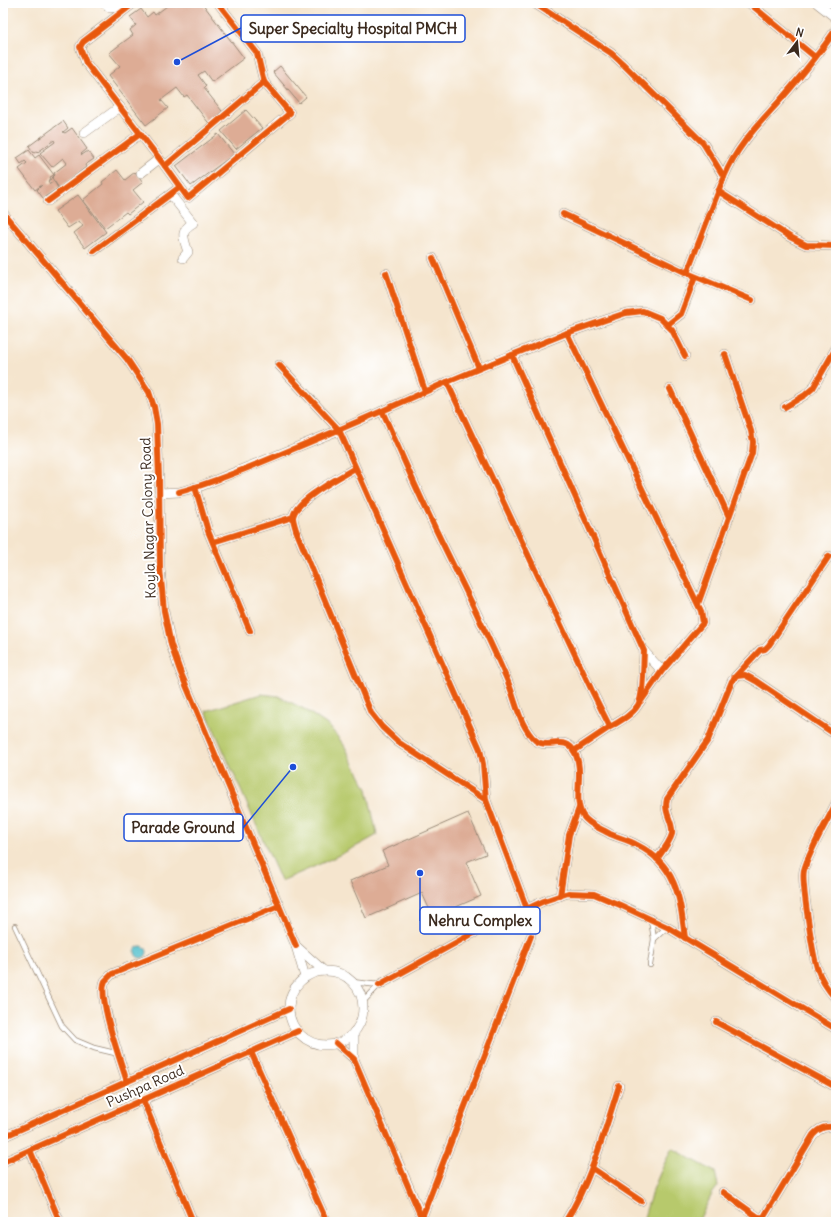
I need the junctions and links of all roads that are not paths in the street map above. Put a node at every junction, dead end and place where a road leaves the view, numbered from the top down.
1 (105, 3) edge
2 (218, 3) edge
3 (534, 3) edge
4 (749, 3) edge
5 (817, 3) edge
6 (132, 4) edge
7 (836, 18) edge
8 (836, 29) edge
9 (815, 57) junction
10 (264, 82) junction
11 (120, 107) junction
12 (84, 133) dead end
13 (140, 134) junction
14 (162, 163) junction
15 (141, 173) dead end
16 (724, 177) junction
17 (180, 187) junction
18 (718, 191) junction
19 (171, 194) junction
20 (48, 201) dead end
21 (3, 213) edge
22 (564, 214) dead end
23 (836, 246) edge
24 (94, 252) dead end
25 (183, 258) dead end
26 (433, 258) dead end
27 (386, 273) dead end
28 (691, 275) junction
29 (752, 300) dead end
30 (668, 325) junction
31 (567, 333) junction
32 (836, 348) edge
33 (512, 354) junction
34 (725, 354) dead end
35 (685, 356) dead end
36 (279, 365) dead end
37 (479, 368) junction
38 (447, 382) junction
39 (670, 389) dead end
40 (425, 391) junction
41 (785, 407) dead end
42 (382, 411) junction
43 (339, 430) junction
44 (355, 468) junction
45 (195, 487) junction
46 (159, 493) junction
47 (293, 517) junction
48 (729, 517) junction
49 (213, 542) junction
50 (829, 556) dead end
51 (698, 604) junction
52 (250, 631) dead end
53 (644, 651) junction
54 (662, 671) junction
55 (732, 681) junction
56 (638, 705) junction
57 (610, 727) junction
58 (836, 734) edge
59 (574, 751) junction
60 (486, 800) junction
61 (836, 803) edge
62 (580, 808) junction
63 (657, 859) junction
64 (560, 896) junction
65 (279, 906) junction
66 (527, 909) junction
67 (650, 920) junction
68 (15, 926) dead end
69 (667, 927) junction
70 (531, 936) dead end
71 (685, 938) junction
72 (654, 939) junction
73 (296, 946) junction
74 (650, 965) dead end
75 (324, 971) junction
76 (305, 977) junction
77 (352, 982) junction
78 (379, 985) junction
79 (836, 999) edge
80 (362, 1003) junction
81 (289, 1009) junction
82 (716, 1022) dead end
83 (836, 1029) edge
84 (298, 1031) junction
85 (354, 1032) junction
86 (336, 1043) junction
87 (251, 1052) junction
88 (119, 1054) junction
89 (354, 1059) junction
90 (127, 1082) junction
91 (619, 1086) dead end
92 (836, 1087) edge
93 (143, 1100) junction
94 (836, 1127) edge
95 (3, 1137) edge
96 (30, 1150) junction
97 (3, 1162) edge
98 (592, 1168) junction
99 (723, 1192) dead end
100 (641, 1201) dead end
101 (423, 1220) edge
102 (764, 1221) edge
103 (60, 1222) edge
104 (193, 1222) edge
105 (327, 1222) edge
106 (565, 1222) edge

1 - 6 street
2 - 10 street
3 - 16 street
4 - 9 street
5 - 7 street
6 - 11 street
8 - 9 street
9 - 16 street
10 - 14 street
10 - 17 street
11 - 12 street
11 - 13 street
13 - 14 street
13 - 20 street
14 - 15 street
14 - 17 street
16 - 18 street
17 - 19 street
18 - 23 street
18 - 28 street
19 - 24 street
19 - 25 street
21 - 46 street, Koyla Nagar Colony Road
22 - 28 street
26 - 37 street
27 - 40 street
28 - 29 street
28 - 30 street
30 - 31 street
30 - 35 street
31 - 33 street
31 - 51 street
32 - 41 street
33 - 37 street
33 - 53 street
34 - 48 street
36 - 43 street
37 - 38 street
38 - 40 street
38 - 57 street
39 - 48 street
40 - 42 street
42 - 43 street
42 - 59 street
43 - 44 street
43 - 45 street
44 - 47 street
44 - 60 street
45 - 46 street
45 - 49 street
46 - 65 street, Koyla Nagar Colony Road
47 - 49 street
47 - 60 street
48 - 51 street
49 - 52 street
50 - 55 street
51 - 54 street
53 - 54 street
53 - 56 street
54 - 56 street
55 - 58 street
55 - 63 street
56 - 57 street
57 - 59 street
59 - 62 street
60 - 66 street
61 - 79 street
62 - 63 street
62 - 64 street
63 - 71 street
64 - 66 street
64 - 67 street
65 - 73 street, Koyla Nagar Colony Road
65 - 88 street
66 - 78 street
67 - 69 street
67 - 72 lane
68 - 88 lane
69 - 71 street
69 - 72 lane
70 - 101 street
71 - 83 street
72 - 74 lane
73 - 75 street
73 - 76 street, Koyla Nagar Colony Road
75 - 76 street
75 - 77 street
76 - 81 street
77 - 78 lane
77 - 80 street
78 - 80 lane
80 - 85 street
81 - 84 street
81 - 90 street, Pushpa Road
82 - 92 street
84 - 86 street
84 - 87 street, Pushpa Road
85 - 86 street
85 - 89 street
86 - 89 street
87 - 93 street, Pushpa Road
87 - 105 street
88 - 90 street
89 - 101 street
90 - 95 street, Pushpa Road
91 - 98 street
93 - 96 street, Pushpa Road
93 - 104 street
94 - 102 street
96 - 97 street, Pushpa Road
96 - 103 street
98 - 100 street
98 - 106 street
99 - 102 street

